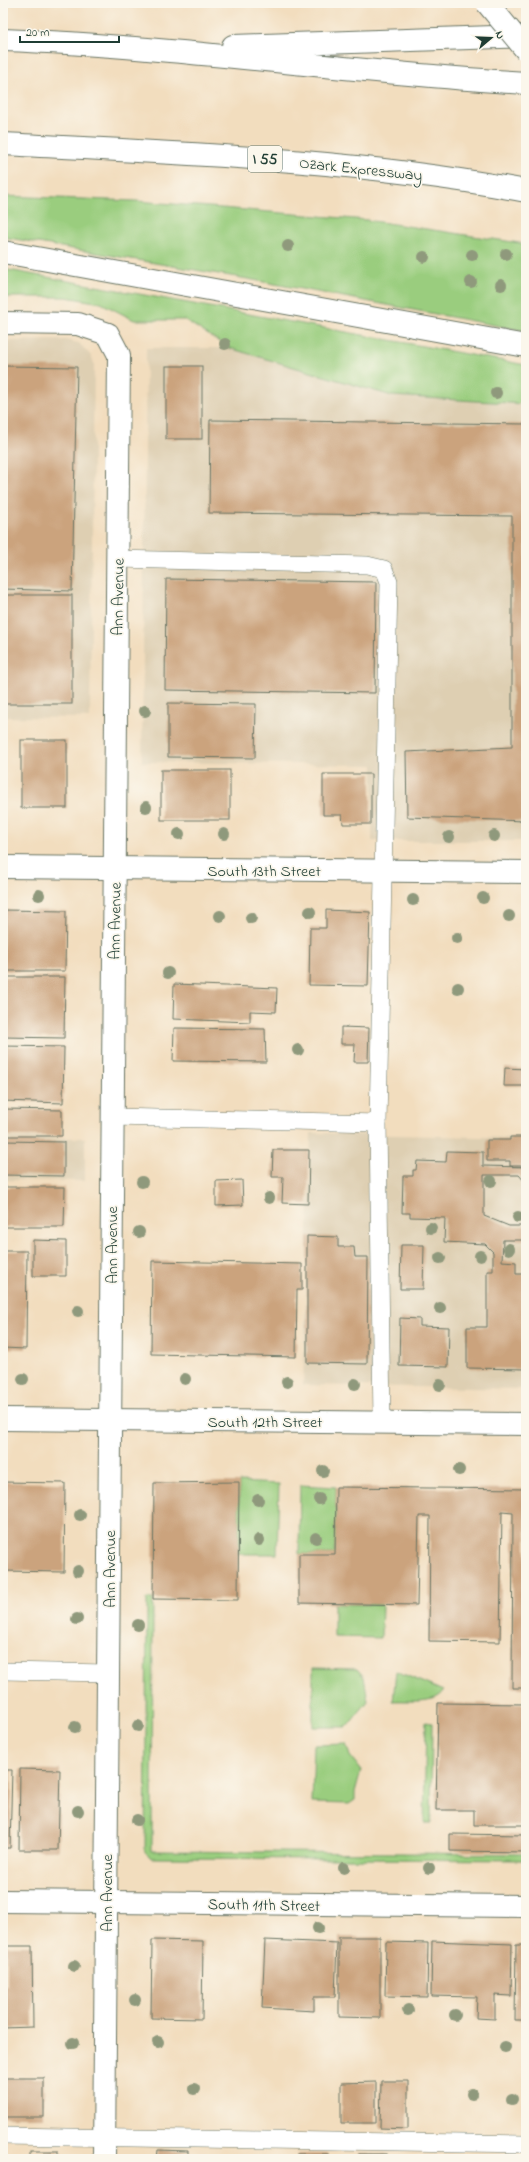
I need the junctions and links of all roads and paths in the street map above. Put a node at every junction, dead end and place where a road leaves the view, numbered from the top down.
1 (487, 3) edge
2 (526, 36) edge
3 (3, 40) edge
4 (152, 48) junction
5 (526, 50) edge
6 (526, 83) edge
7 (3, 144) edge
8 (526, 191) edge
9 (3, 252) edge
10 (3, 323) edge
11 (526, 346) edge
12 (117, 560) junction
13 (3, 867) edge
14 (114, 869) junction
15 (384, 871) junction
16 (526, 872) edge
17 (112, 1117) junction
18 (378, 1122) junction
19 (3, 1419) edge
20 (110, 1420) junction
21 (382, 1422) junction
22 (526, 1424) edge
23 (3, 1671) edge
24 (108, 1673) junction
25 (3, 1901) edge
26 (106, 1902) junction
27 (526, 1906) edge
28 (3, 2136) edge
29 (104, 2137) junction
30 (526, 2144) edge
31 (104, 2159) edge

1 - 5 main road, bridge
2 - 4 main road
3 - 4 main road
4 - 6 main road
7 - 8 main road, Ozark Expressway / I 55
9 - 11 main road
10 - 12 main road, Ann Avenue
12 - 14 main road, Ann Avenue
12 - 15 lane
13 - 14 main road, South 13th Street
14 - 15 main road, South 13th Street
14 - 17 main road, Ann Avenue
15 - 16 main road, South 13th Street
15 - 18 lane
17 - 18 lane
17 - 20 main road, Ann Avenue
18 - 21 lane
19 - 20 main road, South 12th Street
20 - 21 main road, South 12th Street
20 - 24 main road, Ann Avenue
21 - 22 main road, South 12th Street
23 - 24 lane
24 - 26 main road, Ann Avenue
25 - 26 main road, South 11th Street
26 - 27 main road, South 11th Street
26 - 29 main road, Ann Avenue
28 - 29 lane
29 - 30 lane
29 - 31 main road, Ann Avenue

